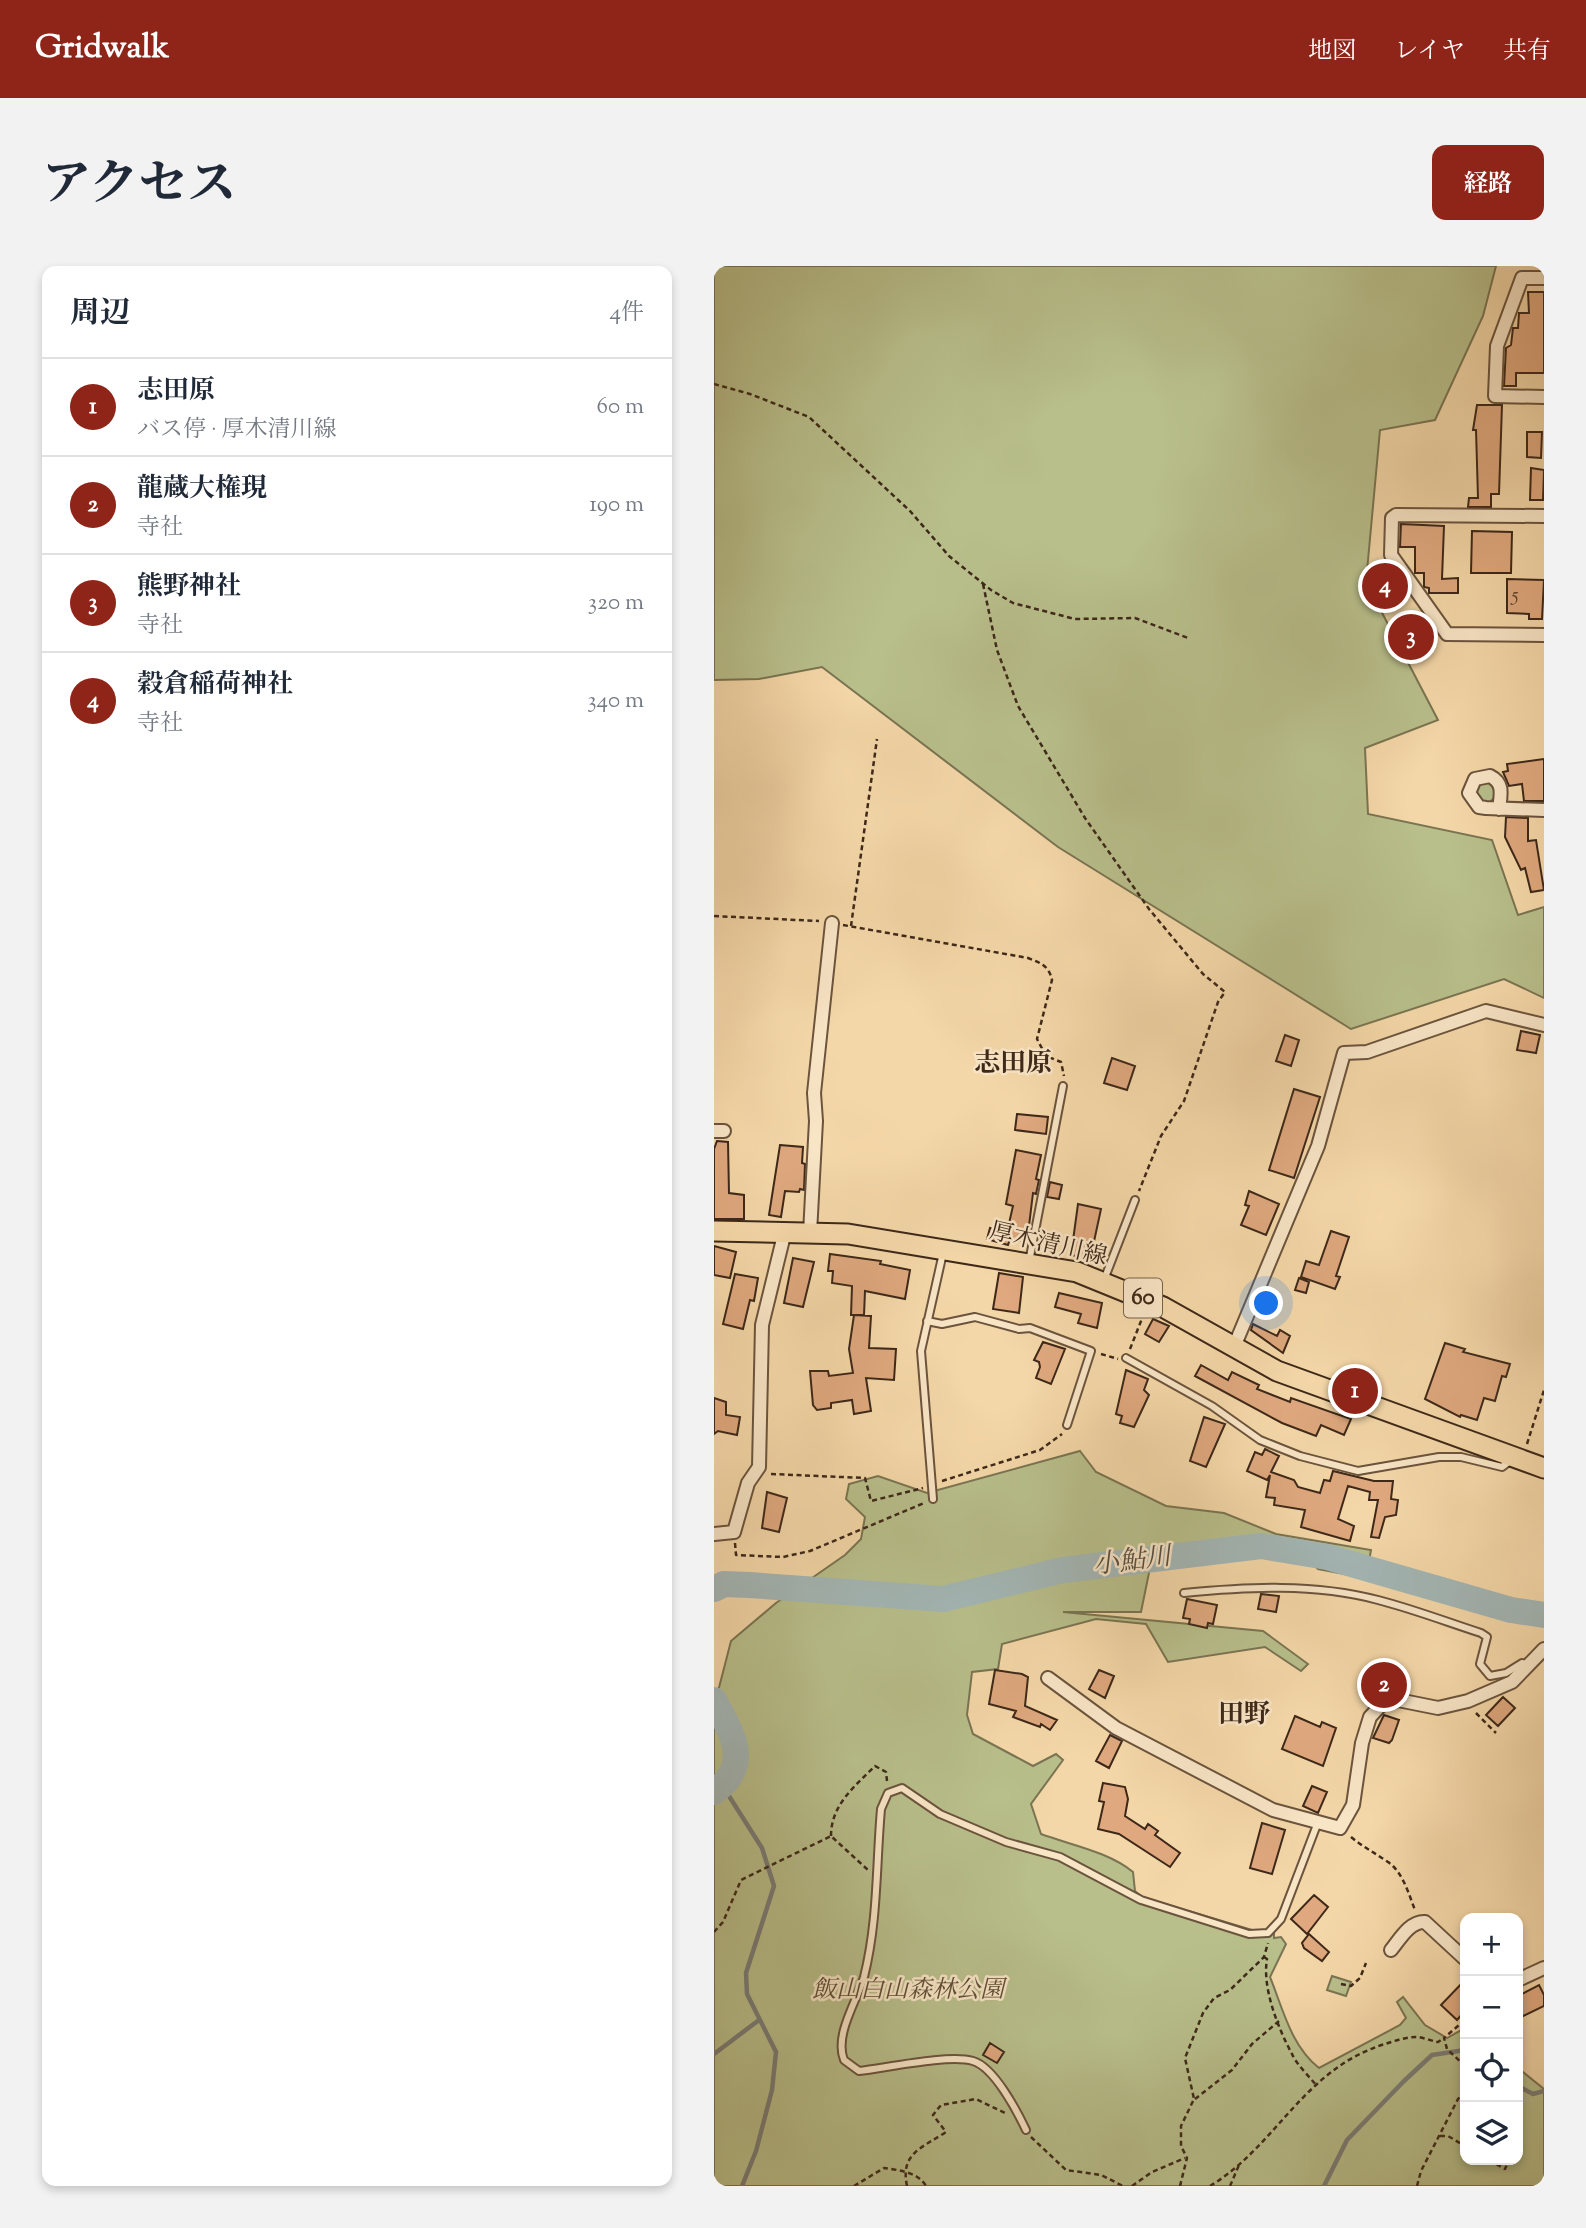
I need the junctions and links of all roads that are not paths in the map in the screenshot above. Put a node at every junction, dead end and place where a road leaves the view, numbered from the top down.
1 (1544, 278) edge
2 (1544, 397) edge
3 (1544, 516) edge
4 (1544, 635) edge
5 (1499, 808) dead end
6 (1544, 810) edge
7 (832, 923) road end
8 (1544, 1025) edge
9 (1063, 1086) road end
10 (1135, 1200) road end
11 (714, 1231) edge
12 (785, 1231) junction
13 (810, 1233) junction
14 (944, 1248) junction
15 (1028, 1263) junction
16 (1103, 1282) junction
17 (927, 1321) junction
18 (1234, 1347) junction
19 (1126, 1358) road end
20 (1067, 1425) road end
21 (1518, 1459) junction
22 (1544, 1468) edge
23 (933, 1499) road end
24 (714, 1534) edge
25 (1184, 1592) dead end
26 (1544, 1649) edge
27 (1529, 1665) junction
28 (1048, 1678) dead end
29 (1318, 1822) junction
30 (1391, 1950) dead end
31 (1460, 1953) edge
32 (1544, 1968) edge
33 (1523, 1978) edge
34 (1026, 2130) road end

1 - 2 street
3 - 4 street
5 - 6 street
7 - 13 street
8 - 18 street
9 - 15 lane
10 - 16 lane
11 - 12 main road, 厚木清川線 / 60
12 - 13 main road, 厚木清川線 / 60
12 - 24 street
13 - 14 main road, 厚木清川線 / 60
14 - 15 main road, 厚木清川線 / 60
14 - 17 lane
15 - 16 main road, 厚木清川線 / 60
16 - 18 main road, 厚木清川線 / 60
17 - 20 lane
17 - 23 lane
18 - 21 main road, 厚木清川線 / 60
19 - 21 lane
21 - 22 main road, 厚木清川線 / 60
25 - 27 lane
26 - 27 street
27 - 29 street
28 - 29 street
29 - 34 lane
30 - 31 street
32 - 33 street

